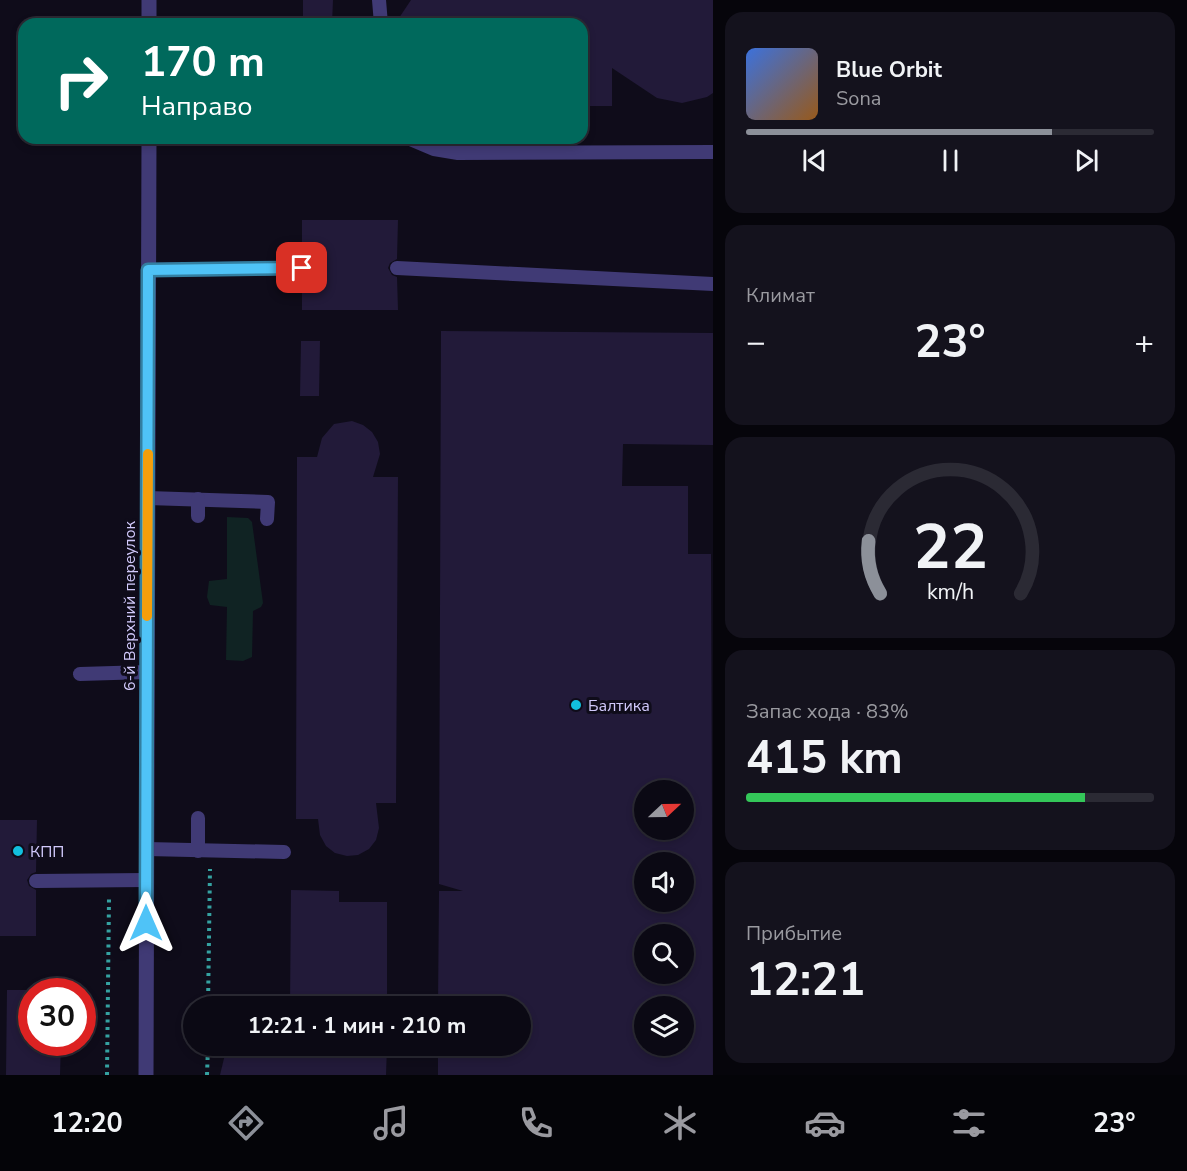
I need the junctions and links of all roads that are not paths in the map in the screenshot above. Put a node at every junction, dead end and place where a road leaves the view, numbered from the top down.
1 (149, 0) edge
2 (379, 0) edge
3 (149, 18) edge
4 (380, 18) edge
5 (148, 144) edge
6 (422, 144) edge
7 (713, 152) edge
8 (302, 268) dead end
9 (397, 268) dead end
10 (148, 270) junction
11 (713, 284) edge
12 (148, 498) junction
13 (198, 499) junction
14 (198, 516) dead end
15 (267, 519) dead end
16 (147, 672) junction
17 (80, 674) dead end
18 (198, 818) dead end
19 (147, 849) junction
20 (204, 851) junction
21 (284, 852) dead end
22 (146, 880) junction
23 (36, 881) dead end
24 (146, 1075) edge

1 - 3 street
2 - 4 lane
5 - 10 street, 6-й Верхний переулок
6 - 7 lane
8 - 10 lane
9 - 11 lane
10 - 12 street, 6-й Верхний переулок
12 - 13 lane
12 - 16 street, 6-й Верхний переулок
13 - 14 lane
13 - 15 lane
16 - 17 lane
16 - 19 street, 6-й Верхний переулок
18 - 20 lane
19 - 20 lane
19 - 22 street, 6-й Верхний переулок
20 - 21 lane
22 - 23 lane
22 - 24 street, 6-й Верхний переулок

